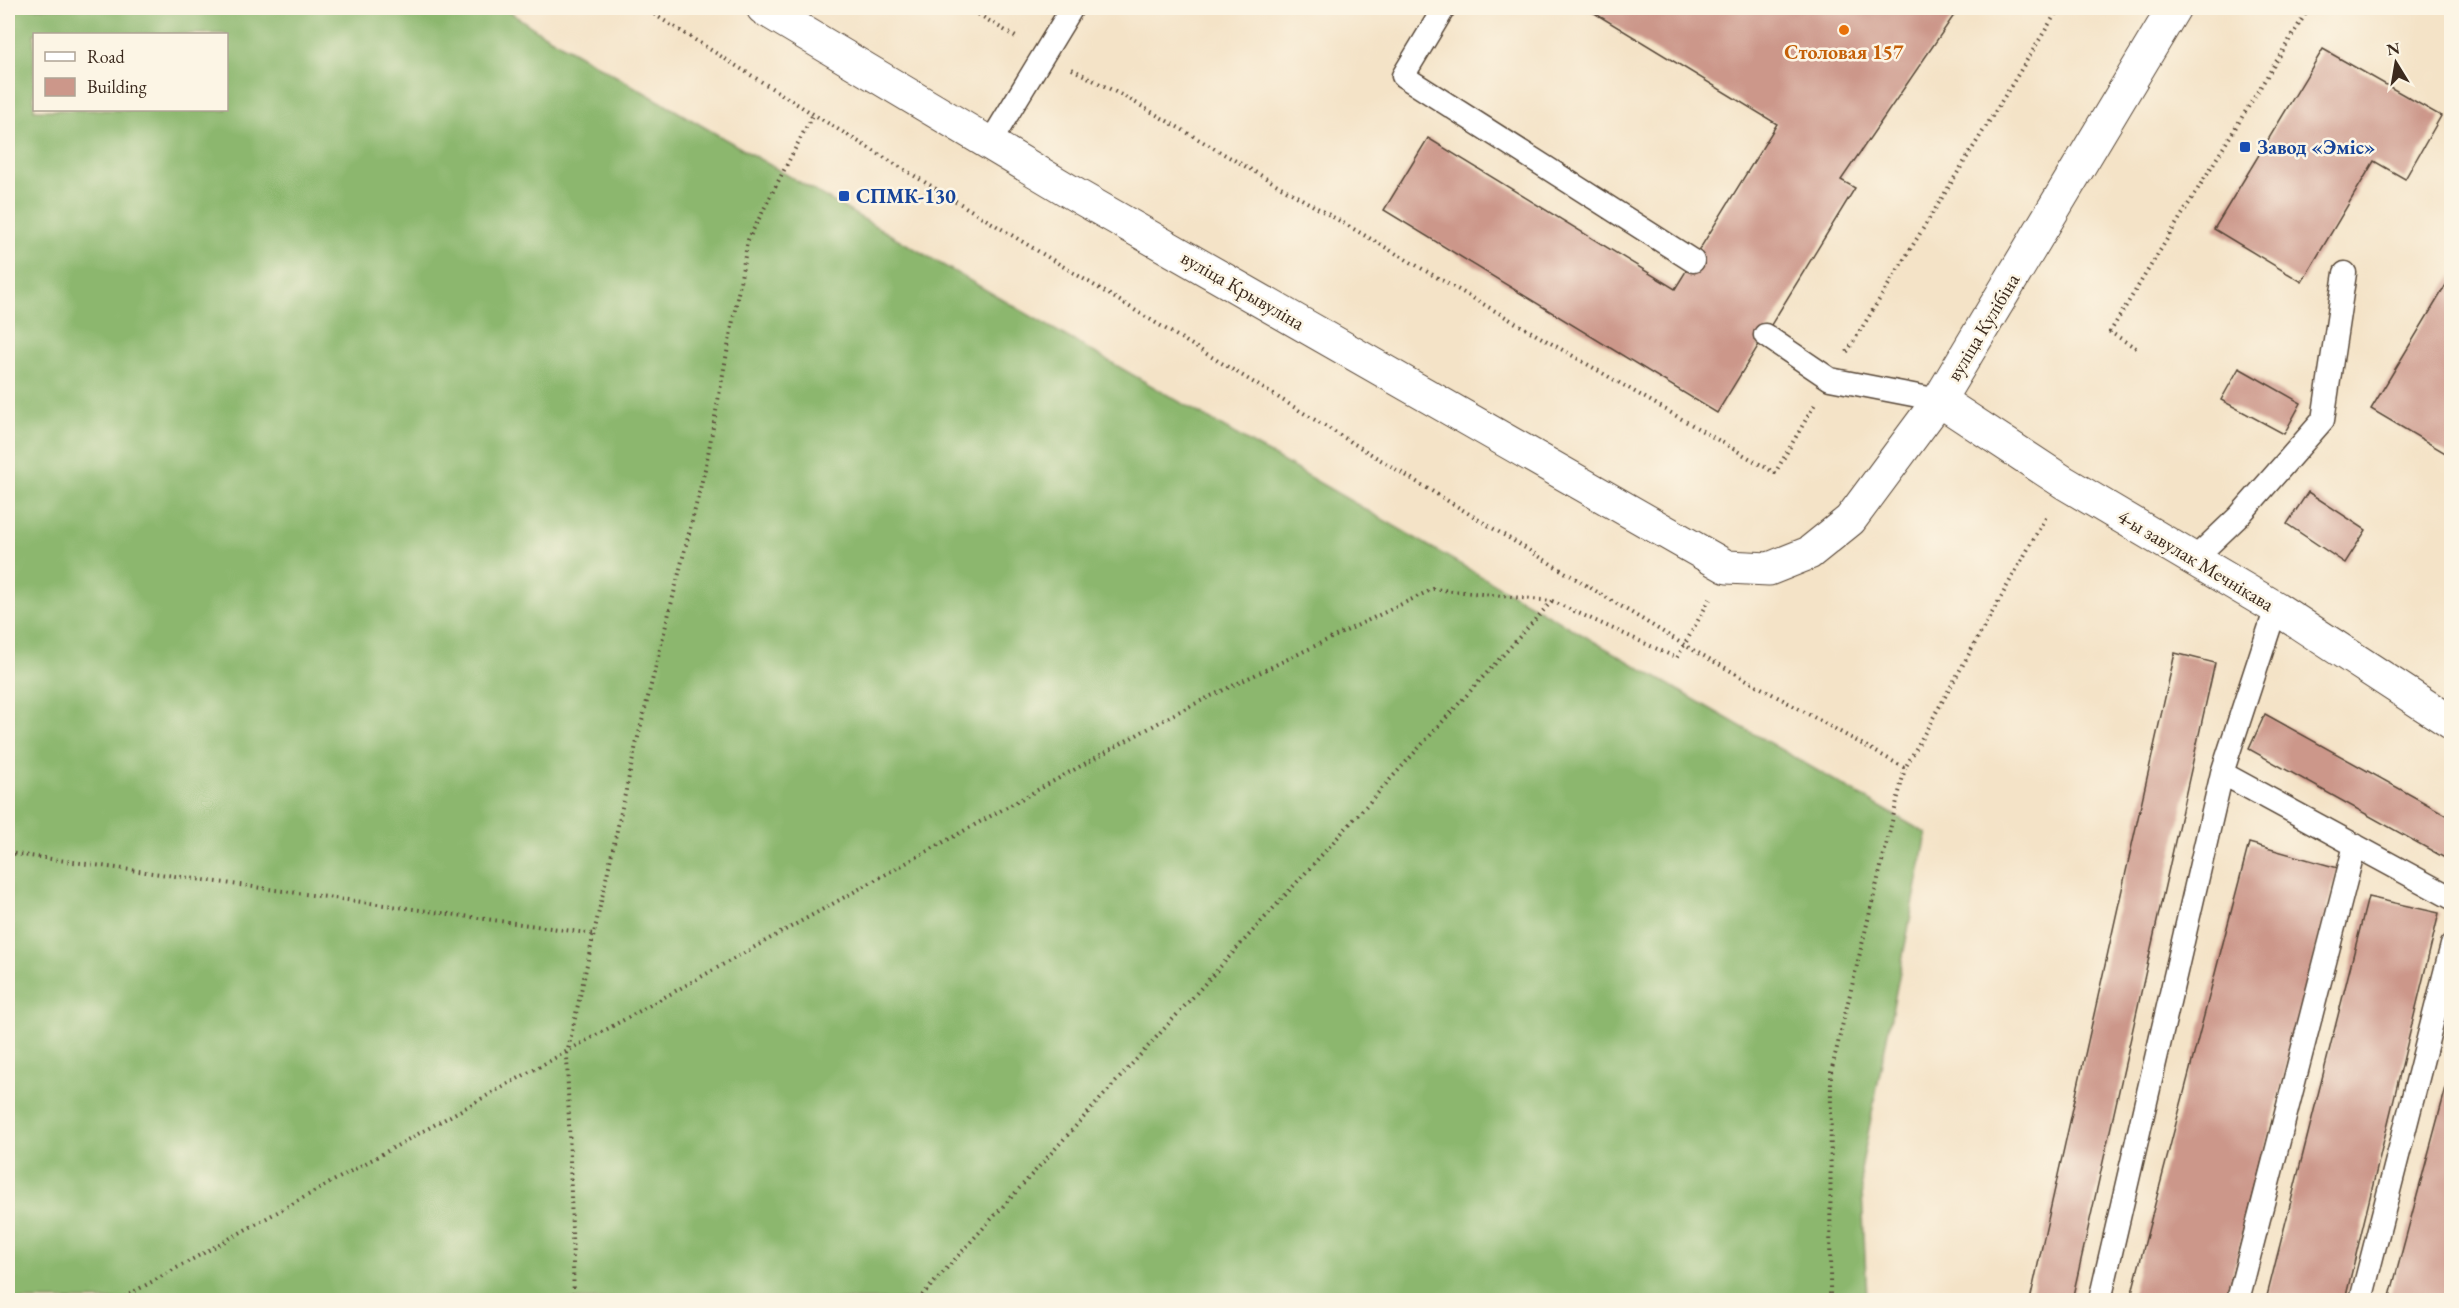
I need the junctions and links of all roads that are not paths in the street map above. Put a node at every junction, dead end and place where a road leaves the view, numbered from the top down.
1 (762, 8) edge
2 (1072, 8) edge
3 (1444, 8) edge
4 (2175, 8) edge
5 (990, 143) junction
6 (1693, 261) dead end
7 (2345, 273) dead end
8 (1765, 335) dead end
9 (1939, 400) junction
10 (2195, 558) junction
11 (1727, 567) joint
12 (2276, 608) junction
13 (2451, 723) edge
14 (2222, 773) junction
15 (2355, 845) junction
16 (2451, 898) edge
17 (2451, 945) edge
18 (2100, 1300) edge
19 (2238, 1300) edge
20 (2361, 1300) edge

1 - 5 main road, вуліца Крывуліна
2 - 5 lane
3 - 6 lane
4 - 9 main road, вуліца Кулібіна
5 - 11 main road, вуліца Крывуліна
7 - 10 lane
8 - 9 lane
9 - 10 main road, 4-ы завулак Мечнікава
9 - 11 main road, вуліца Кулібіна
10 - 12 main road, 4-ы завулак Мечнікава
12 - 13 main road, 4-ы завулак Мечнікава
12 - 14 lane
14 - 15 lane
14 - 18 lane
15 - 16 lane
15 - 19 lane
17 - 20 lane

